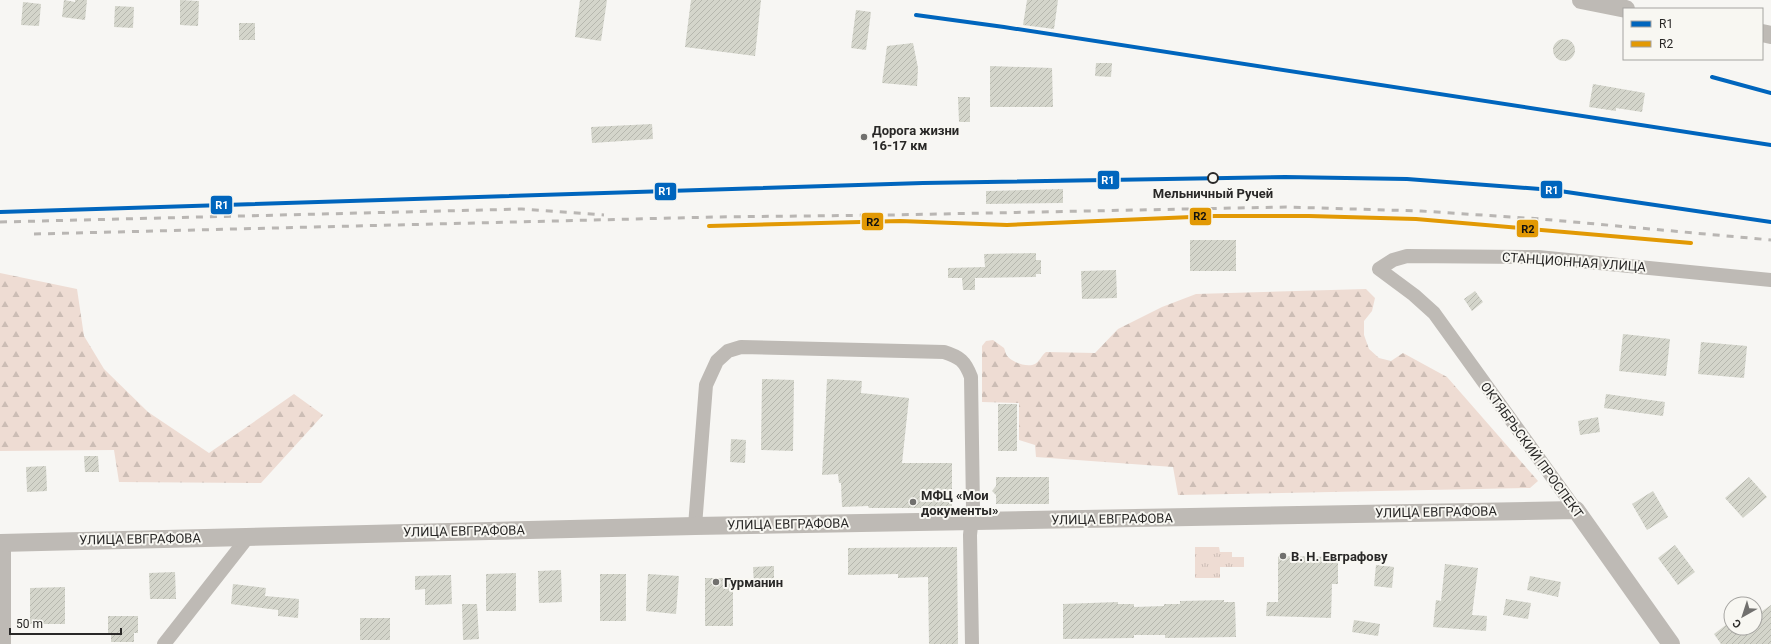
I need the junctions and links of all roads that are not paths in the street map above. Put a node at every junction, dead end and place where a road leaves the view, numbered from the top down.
1 (1581, 0) edge
2 (1623, 8) edge
3 (1379, 269) joint
4 (1771, 280) edge
5 (1576, 510) junction
6 (972, 521) junction
7 (695, 526) junction
8 (248, 537) junction
9 (2, 543) edge
10 (4, 644) edge
11 (164, 644) edge
12 (972, 644) edge
13 (1671, 644) edge

1 - 2 street
3 - 4 street, СТАНЦИОННАЯ УЛИЦА
3 - 5 street, ОКТЯБРЬСКИЙ ПРОСПЕКТ
5 - 6 street, УЛИЦА ЕВГРАФОВА
5 - 13 street, ОКТЯБРЬСКИЙ ПРОСПЕКТ
6 - 7 street, УЛИЦА ЕВГРАФОВА
6 - 7 street
6 - 12 street
7 - 8 street, УЛИЦА ЕВГРАФОВА
8 - 9 street, УЛИЦА ЕВГРАФОВА
8 - 11 street
9 - 10 street

